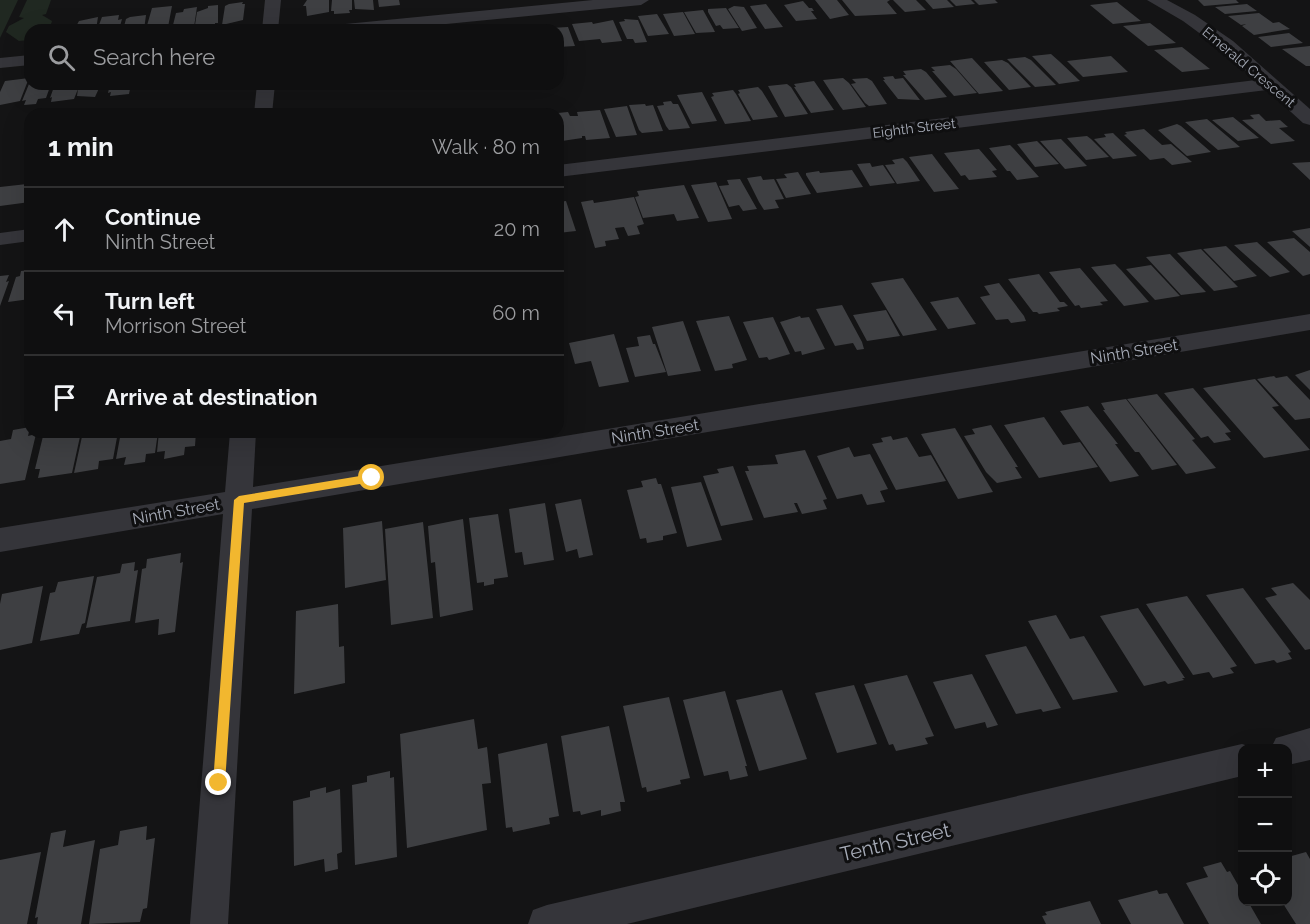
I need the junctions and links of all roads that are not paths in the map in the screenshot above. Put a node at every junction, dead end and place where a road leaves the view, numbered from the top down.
1 (273, 0) edge
2 (641, 0) edge
3 (1155, 0) edge
4 (271, 24) edge
5 (396, 24) edge
6 (24, 61) edge
7 (0, 63) edge
8 (1269, 84) junction
9 (265, 90) edge
10 (264, 108) edge
11 (1310, 119) edge
12 (564, 170) edge
13 (24, 236) edge
14 (0, 239) edge
15 (1310, 322) edge
16 (243, 438) edge
17 (239, 500) junction
18 (0, 540) edge
19 (1310, 744) edge
20 (1292, 748) edge
21 (1238, 761) edge
22 (209, 924) edge
23 (547, 924) edge

1 - 4 street
2 - 5 street
3 - 8 street, Emerald Crescent
6 - 7 street
8 - 11 street, Emerald Crescent
8 - 12 street, Eighth Street
9 - 10 street
13 - 14 street
15 - 17 street, Ninth Street
16 - 17 street
17 - 18 street, Ninth Street
17 - 22 street
19 - 20 street
21 - 23 street, Tenth Street

